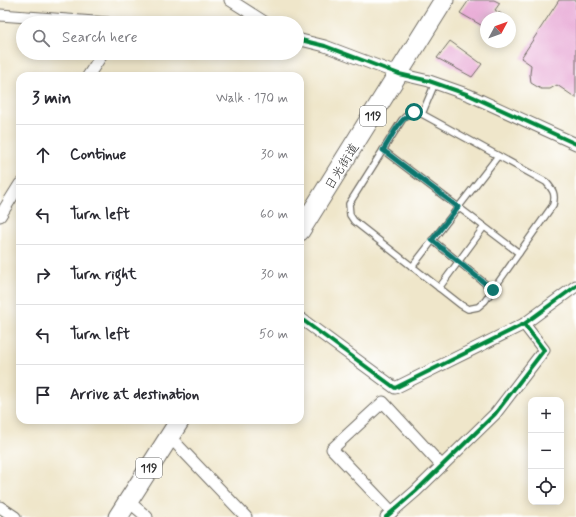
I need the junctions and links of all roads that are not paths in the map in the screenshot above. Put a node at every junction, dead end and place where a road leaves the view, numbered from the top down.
1 (230, 0) edge
2 (444, 0) edge
3 (0, 15) edge
4 (16, 16) edge
5 (255, 16) edge
6 (304, 41) edge
7 (98, 60) edge
8 (91, 72) edge
9 (399, 74) junction
10 (435, 83) junction
11 (422, 114) junction
12 (576, 144) edge
13 (383, 150) junction
14 (498, 156) junction
15 (16, 190) edge
16 (458, 207) junction
17 (0, 215) edge
18 (304, 225) edge
19 (484, 227) junction
20 (432, 240) junction
21 (519, 253) junction
22 (458, 262) junction
23 (412, 267) junction
24 (576, 286) edge
25 (439, 288) junction
26 (493, 290) junction
27 (304, 321) edge
28 (524, 324) junction
29 (177, 424) edge
30 (169, 436) junction
31 (442, 466) junction
32 (128, 501) junction
33 (0, 507) edge
34 (389, 514) edge
35 (14, 517) edge
36 (118, 517) edge
37 (147, 517) edge
38 (246, 517) edge

1 - 5 street
2 - 9 highway, 日光街道 / 119
3 - 4 street
6 - 9 street
7 - 8 street
9 - 10 street
9 - 18 highway, 日光街道 / 119
10 - 11 lane
10 - 12 street
11 - 13 lane
11 - 14 lane
13 - 16 lane
13 - 23 lane
14 - 16 lane
14 - 21 lane
15 - 17 street
16 - 19 lane
16 - 20 lane
19 - 21 lane
19 - 22 lane
20 - 22 lane
20 - 23 lane
21 - 26 lane
22 - 25 lane
22 - 26 lane
23 - 25 lane
24 - 28 street
25 - 26 lane
27 - 28 street
28 - 31 street
29 - 30 highway, 119
30 - 32 highway, 119
30 - 38 street
31 - 34 street
31 - 34 street
32 - 36 highway, 119
32 - 37 street
33 - 35 street

